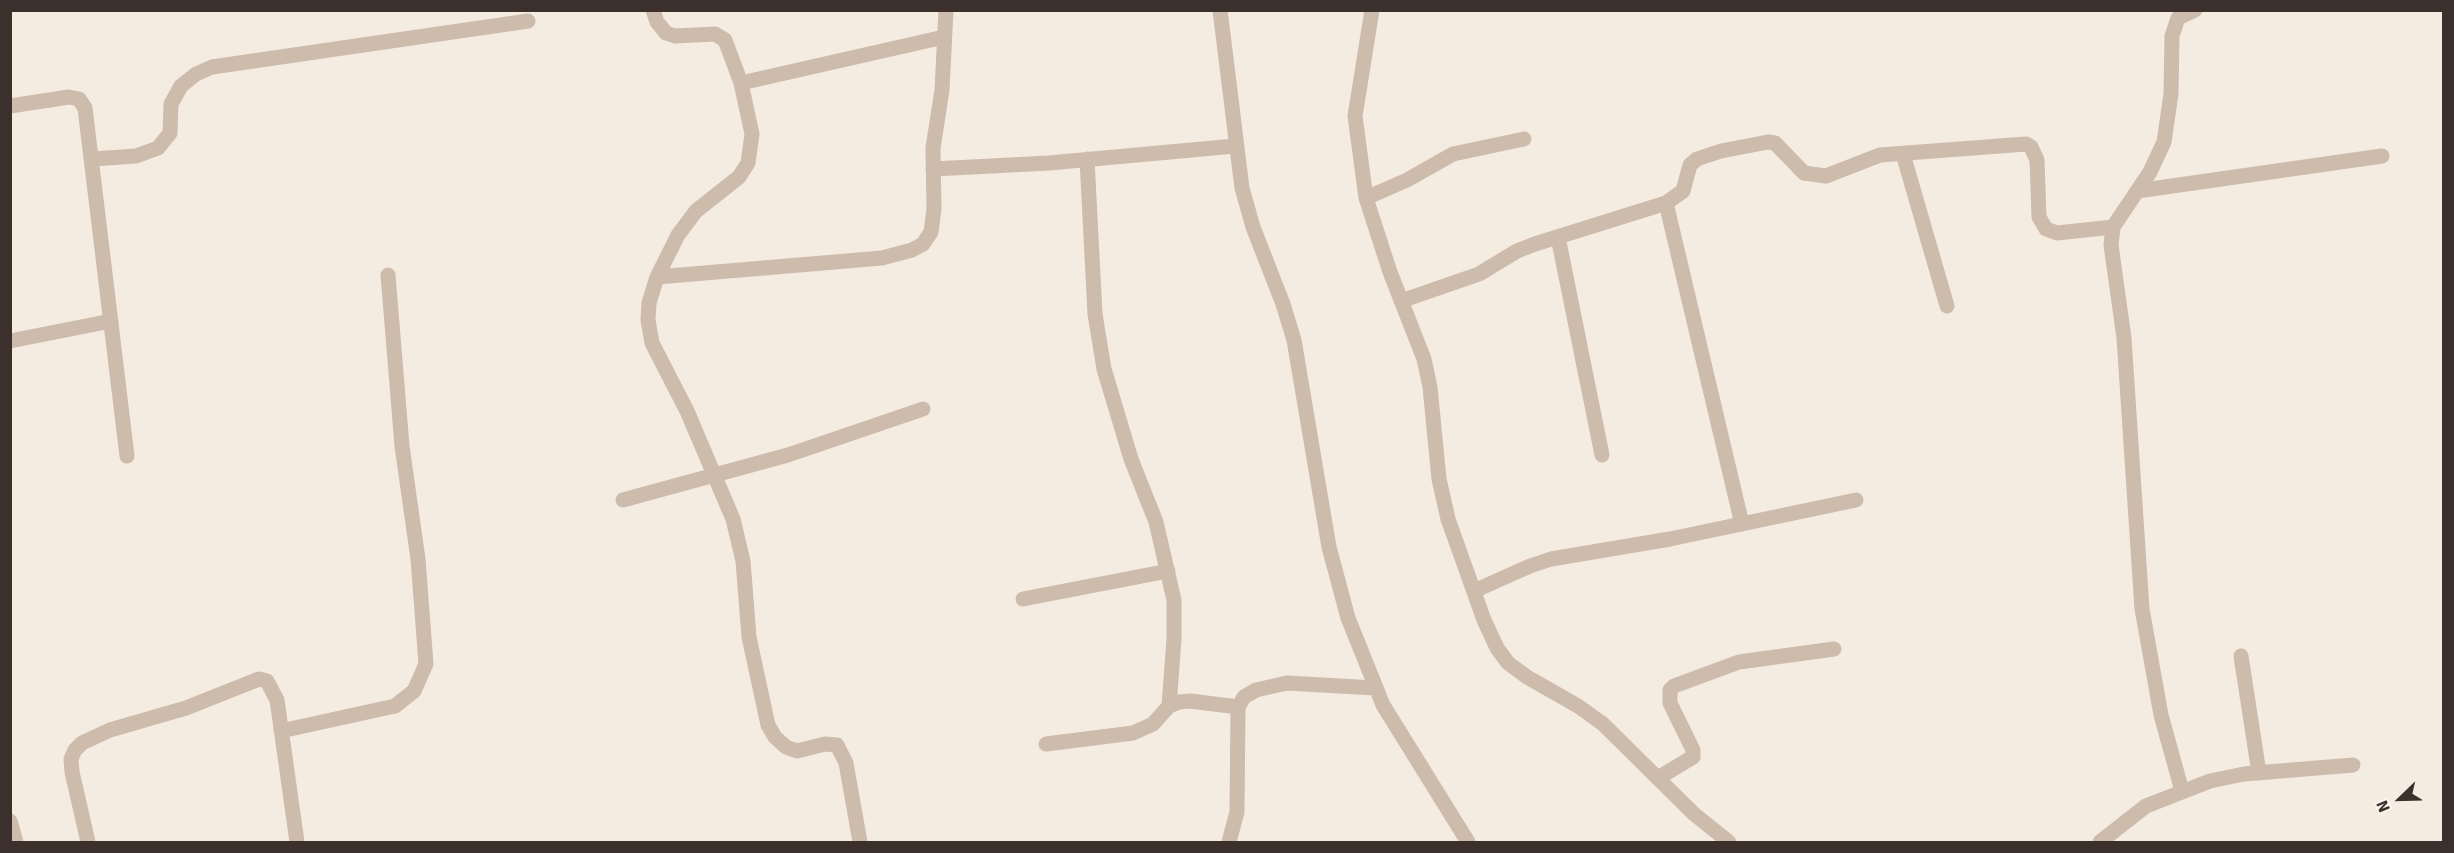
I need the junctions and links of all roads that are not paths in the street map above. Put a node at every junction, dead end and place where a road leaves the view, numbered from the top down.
1 (653, 10) edge
2 (946, 10) edge
3 (1220, 10) edge
4 (1372, 10) edge
5 (2195, 10) edge
6 (528, 21) dead end
7 (944, 37) junction
8 (741, 83) junction
9 (10, 106) edge
10 (1524, 139) dead end
11 (1235, 146) junction
12 (1903, 154) junction
13 (2382, 156) dead end
14 (93, 159) junction
15 (1087, 159) junction
16 (933, 169) junction
17 (2137, 191) junction
18 (1366, 198) junction
19 (1666, 203) junction
20 (2113, 227) junction
21 (1558, 237) junction
22 (388, 275) dead end
23 (657, 277) junction
24 (1401, 301) junction
25 (1947, 306) dead end
26 (111, 321) junction
27 (10, 341) edge
28 (923, 409) dead end
29 (1602, 455) dead end
30 (127, 456) dead end
31 (716, 475) junction
32 (623, 500) dead end
33 (1856, 500) dead end
34 (1742, 524) junction
35 (1168, 572) junction
36 (1474, 591) junction
37 (1023, 599) dead end
38 (1834, 649) dead end
39 (2241, 656) dead end
40 (1376, 688) junction
41 (1168, 706) junction
42 (1238, 707) junction
43 (281, 730) junction
44 (1046, 744) dead end
45 (2353, 765) dead end
46 (2259, 773) junction
47 (1658, 777) junction
48 (2182, 791) junction
49 (10, 821) edge
50 (16, 843) edge
51 (88, 843) edge
52 (297, 843) edge
53 (860, 843) edge
54 (1229, 843) edge
55 (1468, 843) edge
56 (1729, 843) edge
57 (2100, 843) edge

1 - 8 street
2 - 7 street
3 - 11 street
4 - 18 street
5 - 17 street
6 - 14 street
7 - 8 street
7 - 16 street
8 - 23 street
9 - 14 street
10 - 18 street
11 - 15 street
11 - 40 street
12 - 19 street
12 - 20 street
12 - 25 street
13 - 17 street
14 - 26 street
15 - 16 street
15 - 35 street
16 - 23 street
17 - 20 street
18 - 24 street
19 - 21 street
19 - 34 street
20 - 48 street
21 - 24 street
21 - 29 street
22 - 43 street
23 - 31 street
24 - 36 street
26 - 27 street
26 - 30 street
28 - 31 street
31 - 32 street
31 - 53 street
33 - 34 street
34 - 36 street
35 - 37 street
35 - 41 street
36 - 47 street
38 - 47 street
39 - 46 street
40 - 42 street
40 - 55 street
41 - 42 street
41 - 44 street
42 - 54 street
43 - 51 street
43 - 52 street
45 - 46 street
46 - 48 street
47 - 56 street
48 - 57 street
49 - 50 street

